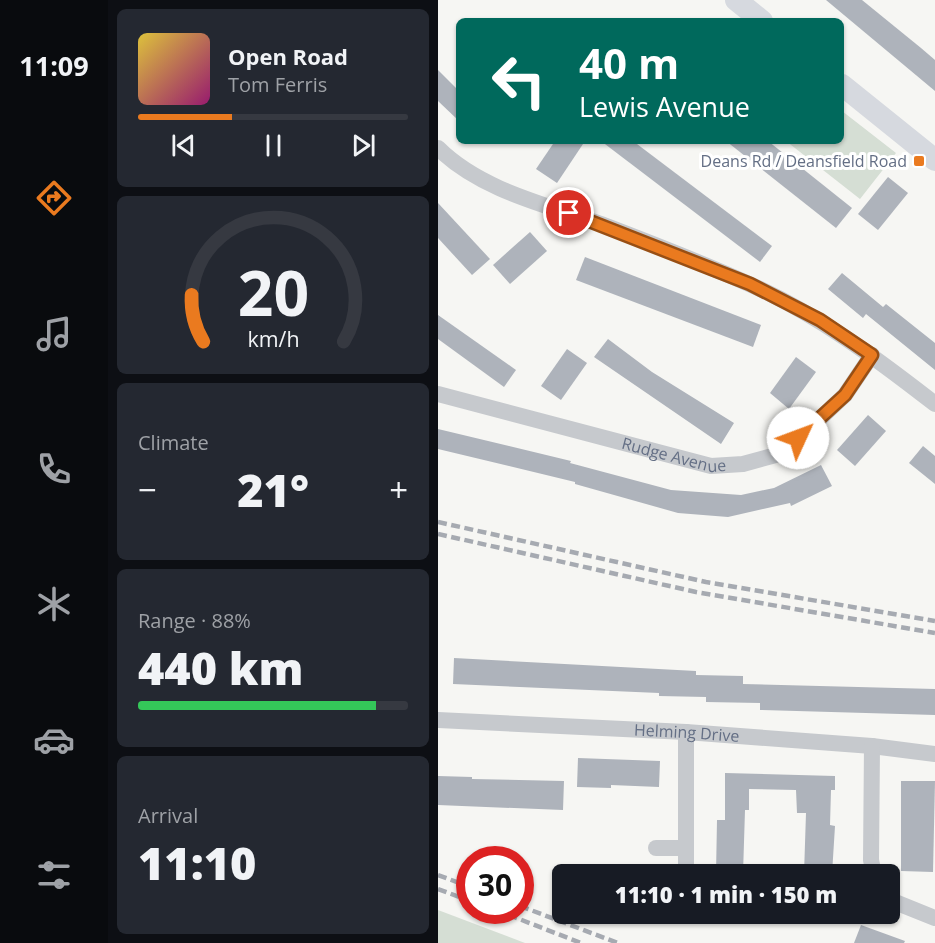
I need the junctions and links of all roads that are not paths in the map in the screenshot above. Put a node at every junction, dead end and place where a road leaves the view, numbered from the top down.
1 (736, 0) edge
2 (758, 18) edge
3 (844, 87) edge
4 (438, 148) edge
5 (935, 160) edge
6 (872, 355) junction
7 (438, 394) edge
8 (935, 404) edge
9 (438, 720) edge
10 (686, 732) junction
11 (872, 746) junction
12 (935, 754) edge
13 (656, 848) dead end
14 (686, 848) junction
15 (686, 864) edge
16 (872, 864) edge
17 (900, 904) edge
18 (935, 918) edge

1 - 2 street
3 - 5 street
4 - 6 street
6 - 7 street, Rudge Avenue
6 - 8 street
9 - 10 street, Helming Drive
10 - 11 street, Helming Drive
10 - 14 street
11 - 12 street, Helming Drive
11 - 16 street
13 - 14 street
14 - 15 street
17 - 18 street

